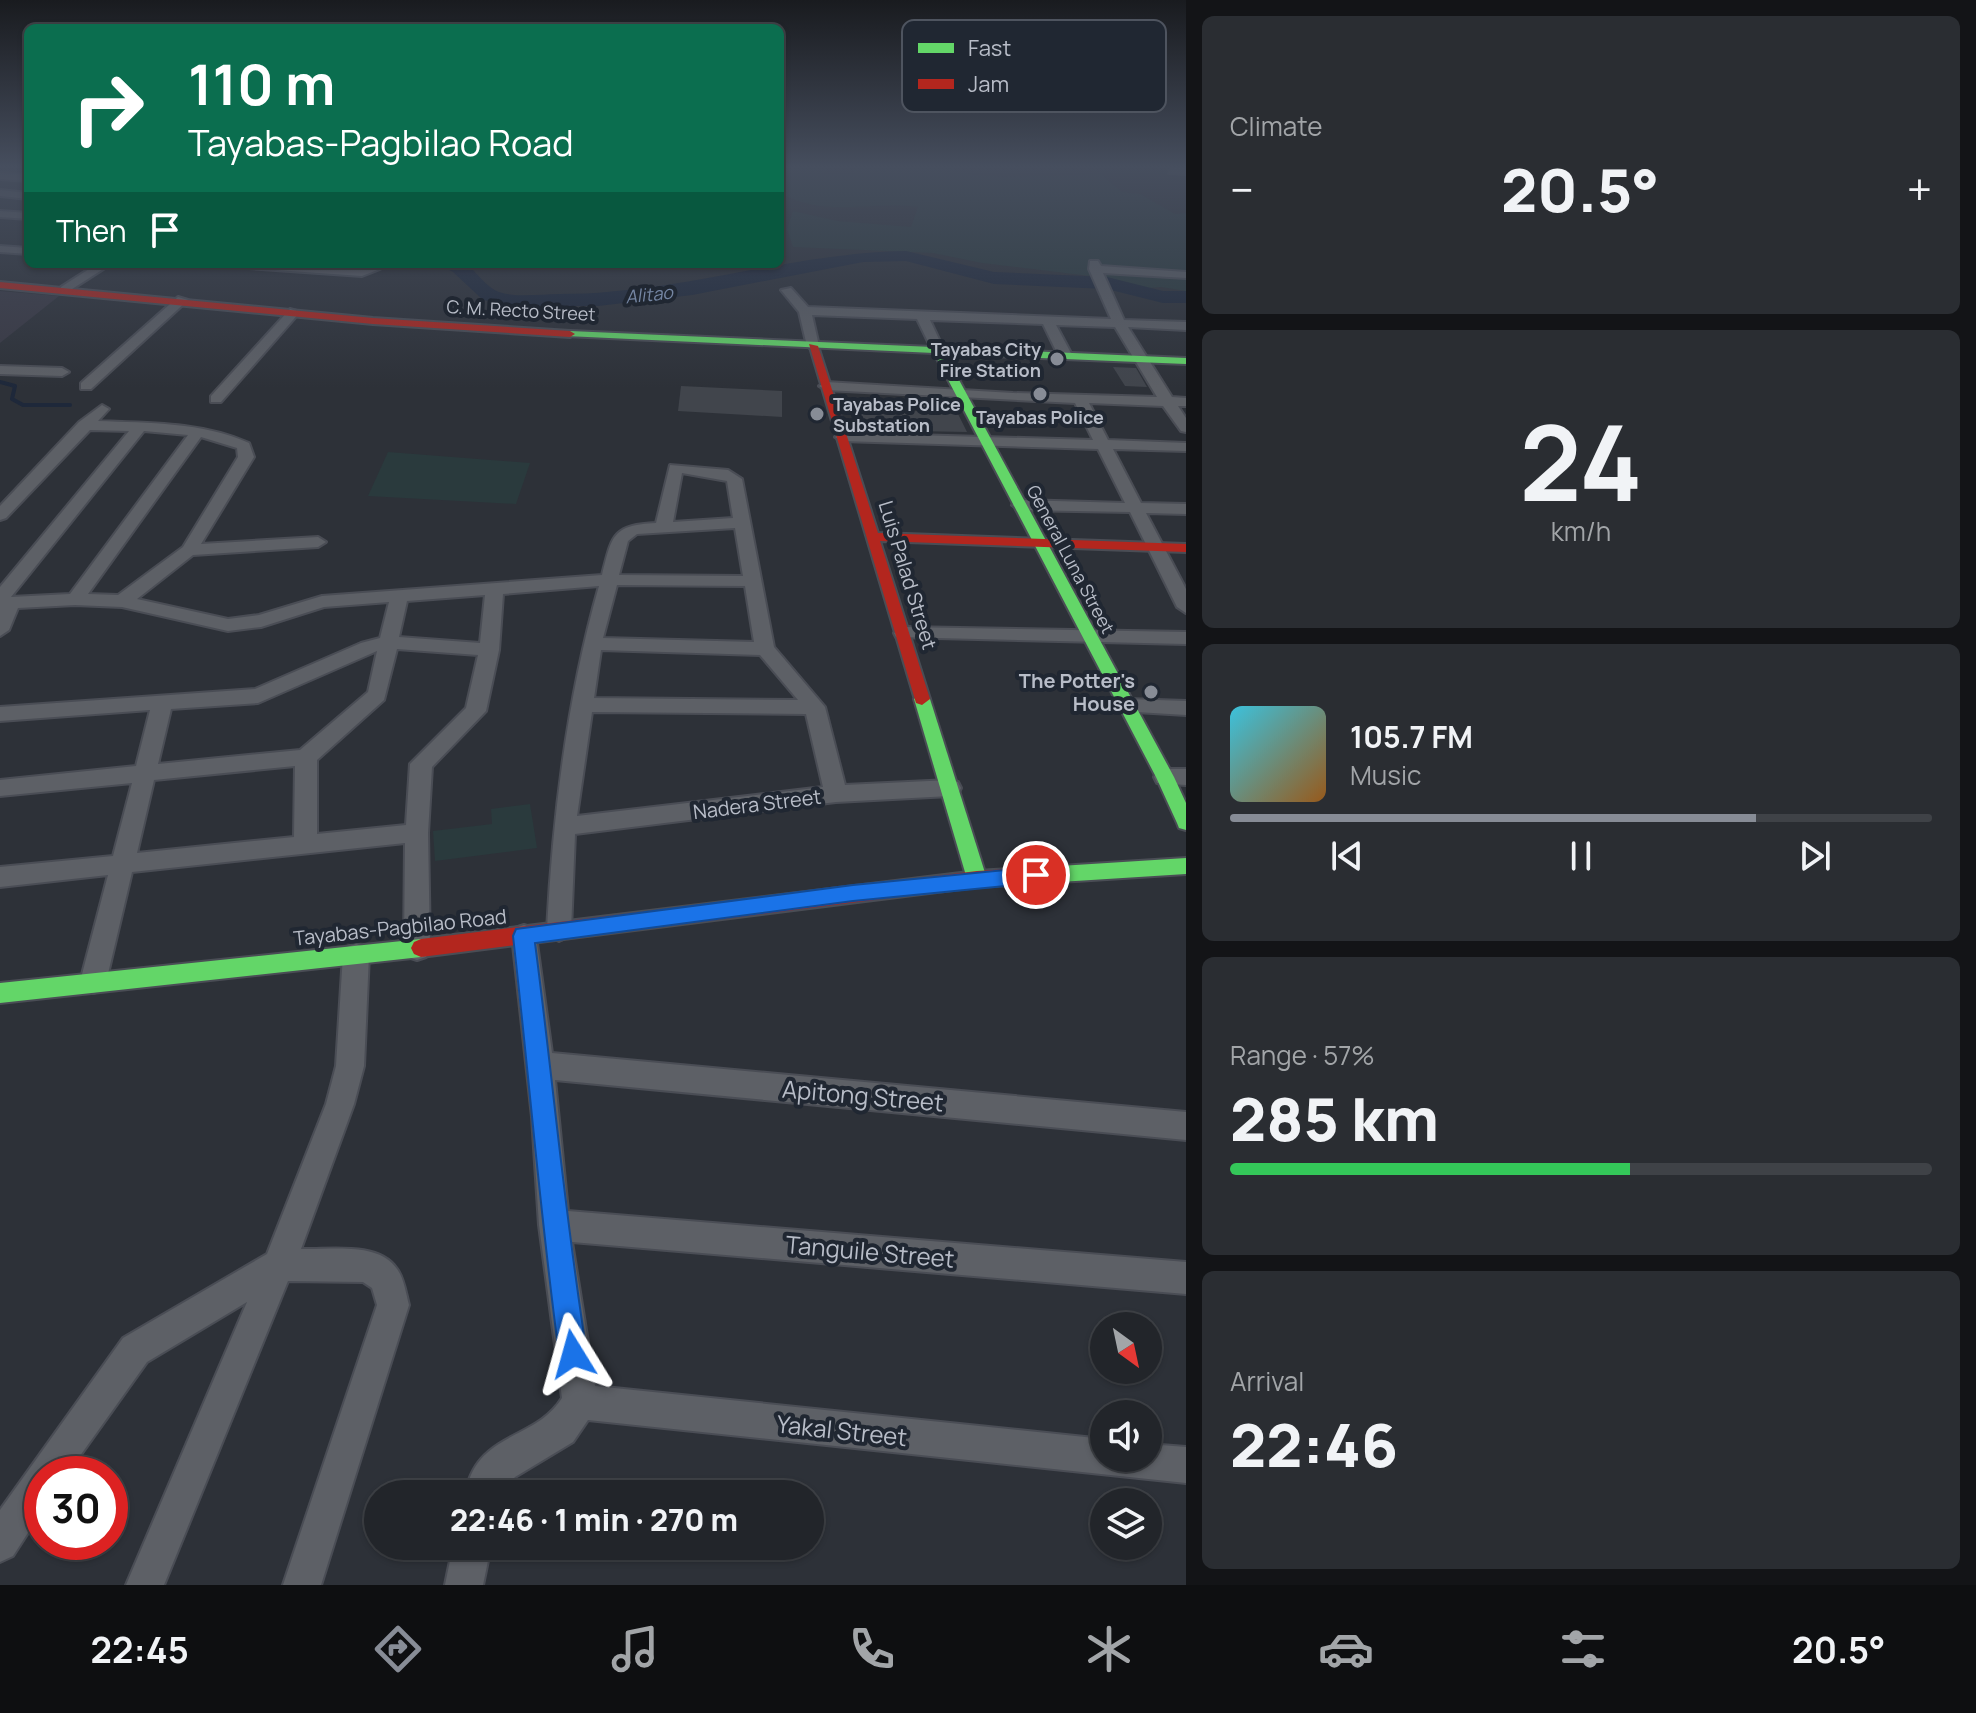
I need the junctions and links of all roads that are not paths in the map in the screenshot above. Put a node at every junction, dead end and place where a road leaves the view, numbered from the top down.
1 (0, 249) edge
2 (24, 251) edge
3 (99, 268) edge
4 (290, 268) edge
5 (374, 268) edge
6 (1186, 275) edge
7 (0, 285) edge
8 (65, 289) junction
9 (787, 290) dead end
10 (182, 300) junction
11 (805, 311) junction
12 (294, 312) junction
13 (921, 314) junction
14 (1047, 320) junction
15 (1118, 323) junction
16 (1186, 326) edge
17 (813, 346) junction
18 (938, 350) junction
19 (1065, 355) junction
20 (1139, 360) junction
21 (1186, 361) edge
22 (0, 370) edge
23 (62, 372) dead end
24 (86, 386) dead end
25 (826, 386) junction
26 (959, 394) junction
27 (216, 399) dead end
28 (1080, 399) junction
29 (1167, 401) junction
30 (1186, 402) edge
31 (102, 409) dead end
32 (84, 425) junction
33 (139, 428) junction
34 (1186, 428) edge
35 (197, 433) junction
36 (842, 437) junction
37 (984, 441) junction
38 (1103, 444) junction
39 (1186, 447) edge
40 (7, 498) edge
41 (1020, 505) junction
42 (1136, 508) junction
43 (1186, 509) edge
44 (0, 515) edge
45 (740, 523) junction
46 (663, 529) junction
47 (874, 537) junction
48 (318, 542) dead end
49 (1039, 543) junction
50 (1155, 547) junction
51 (1186, 548) edge
52 (189, 550) junction
53 (610, 580) junction
54 (753, 581) junction
55 (494, 590) junction
56 (399, 596) junction
57 (75, 599) junction
58 (122, 601) junction
59 (3, 602) edge
60 (1186, 607) edge
61 (0, 630) edge
62 (903, 633) junction
63 (1090, 637) junction
64 (1186, 638) edge
65 (390, 642) junction
66 (592, 644) junction
67 (765, 649) junction
68 (489, 650) junction
69 (162, 705) junction
70 (584, 705) junction
71 (1127, 706) junction
72 (815, 707) junction
73 (1186, 708) edge
74 (0, 714) edge
75 (306, 757) junction
76 (145, 773) junction
77 (1176, 777) edge
78 (0, 788) edge
79 (950, 788) junction
80 (836, 794) junction
81 (1186, 823) edge
82 (564, 826) junction
83 (417, 833) junction
84 (305, 845) junction
85 (122, 865) junction
86 (1186, 866) edge
87 (0, 877) edge
88 (977, 879) junction
89 (559, 930) junction
90 (524, 936) junction
91 (417, 949) junction
92 (356, 955) junction
93 (93, 982) junction
94 (4, 998) edge
95 (539, 1065) junction
96 (1186, 1126) edge
97 (554, 1225) junction
98 (279, 1265) junction
99 (1186, 1278) edge
100 (580, 1402) junction
101 (58, 1456) edge
102 (1090, 1456) edge
103 (1162, 1463) edge
104 (1186, 1465) edge
105 (487, 1480) edge
106 (24, 1506) edge
107 (0, 1543) edge
108 (469, 1560) edge
109 (145, 1585) edge
110 (302, 1585) edge
111 (464, 1585) edge

1 - 2 street
3 - 8 street
4 - 5 street
6 - 15 street
7 - 8 main road, C. M. Recto Street
8 - 10 main road, C. M. Recto Street
9 - 11 street, Luis Palad Street
10 - 12 main road, C. M. Recto Street
10 - 24 street
11 - 13 street
11 - 17 street, Luis Palad Street
12 - 17 main road, C. M. Recto Street
12 - 27 street
13 - 14 street
13 - 18 street, General Luna Street
14 - 15 street
14 - 19 street
15 - 16 street
15 - 20 street
17 - 18 main road, C. M. Recto Street
17 - 25 main road, Luis Palad Street
18 - 19 main road, C. M. Recto Street
18 - 26 main road, General Luna Street
19 - 20 main road, C. M. Recto Street
20 - 21 main road, C. M. Recto Street
20 - 29 street
22 - 23 street
25 - 26 street
25 - 36 main road, Luis Palad Street
26 - 28 street
26 - 37 main road, General Luna Street
28 - 29 street
28 - 38 street
29 - 30 street
29 - 34 street
31 - 32 street
32 - 33 street
32 - 40 street
33 - 35 street
33 - 59 street
35 - 52 street
35 - 57 street
36 - 37 street
36 - 47 main road, Luis Palad Street
37 - 38 street
37 - 41 main road, General Luna Street
38 - 39 street
38 - 42 street
40 - 44 street
41 - 42 street
41 - 49 main road, General Luna Street
42 - 43 street
42 - 50 street
45 - 46 street
45 - 46 street
45 - 54 street
46 - 53 street
47 - 49 main road
47 - 62 main road, Luis Palad Street
48 - 52 street
49 - 50 main road
49 - 63 main road, General Luna Street
50 - 51 main road
50 - 60 street
52 - 58 street
53 - 54 street
53 - 55 street
53 - 66 street
54 - 67 street
55 - 56 street
55 - 68 street
56 - 58 street
56 - 65 street
57 - 58 street
57 - 59 street
59 - 61 street
62 - 63 street
62 - 79 main road, Luis Palad Street
63 - 64 street
63 - 71 main road, General Luna Street
65 - 68 street
65 - 69 street
65 - 75 street
66 - 67 street
66 - 70 street
67 - 72 street
68 - 83 street
69 - 74 street
69 - 76 street
70 - 72 street
70 - 82 street
71 - 73 street
71 - 77 main road, General Luna Street
72 - 80 street
75 - 76 street
75 - 84 street
76 - 78 street
76 - 85 street
77 - 81 main road, General Luna Street
79 - 80 street, Nadera Street
79 - 88 main road, Luis Palad Street
80 - 82 street, Nadera Street
82 - 89 street
83 - 84 street
83 - 91 street
84 - 85 street
85 - 87 street
85 - 93 street
86 - 88 main road, Tayabas-Pagbilao Road
88 - 89 main road, Tayabas-Pagbilao Road
89 - 90 main road, Tayabas-Pagbilao Road
90 - 91 main road, Tayabas-Pagbilao Road
90 - 95 street
91 - 92 main road, Tayabas-Pagbilao Road
92 - 93 main road, Tayabas-Pagbilao Road
92 - 98 street
93 - 94 main road, Tayabas-Pagbilao Road
95 - 96 street, Apitong Street
95 - 97 street
97 - 99 street, Tanguile Street
97 - 100 street
98 - 101 street
98 - 109 street
98 - 110 street
100 - 102 street, Yakal Street
100 - 105 street
103 - 104 street
106 - 107 street
108 - 111 street

